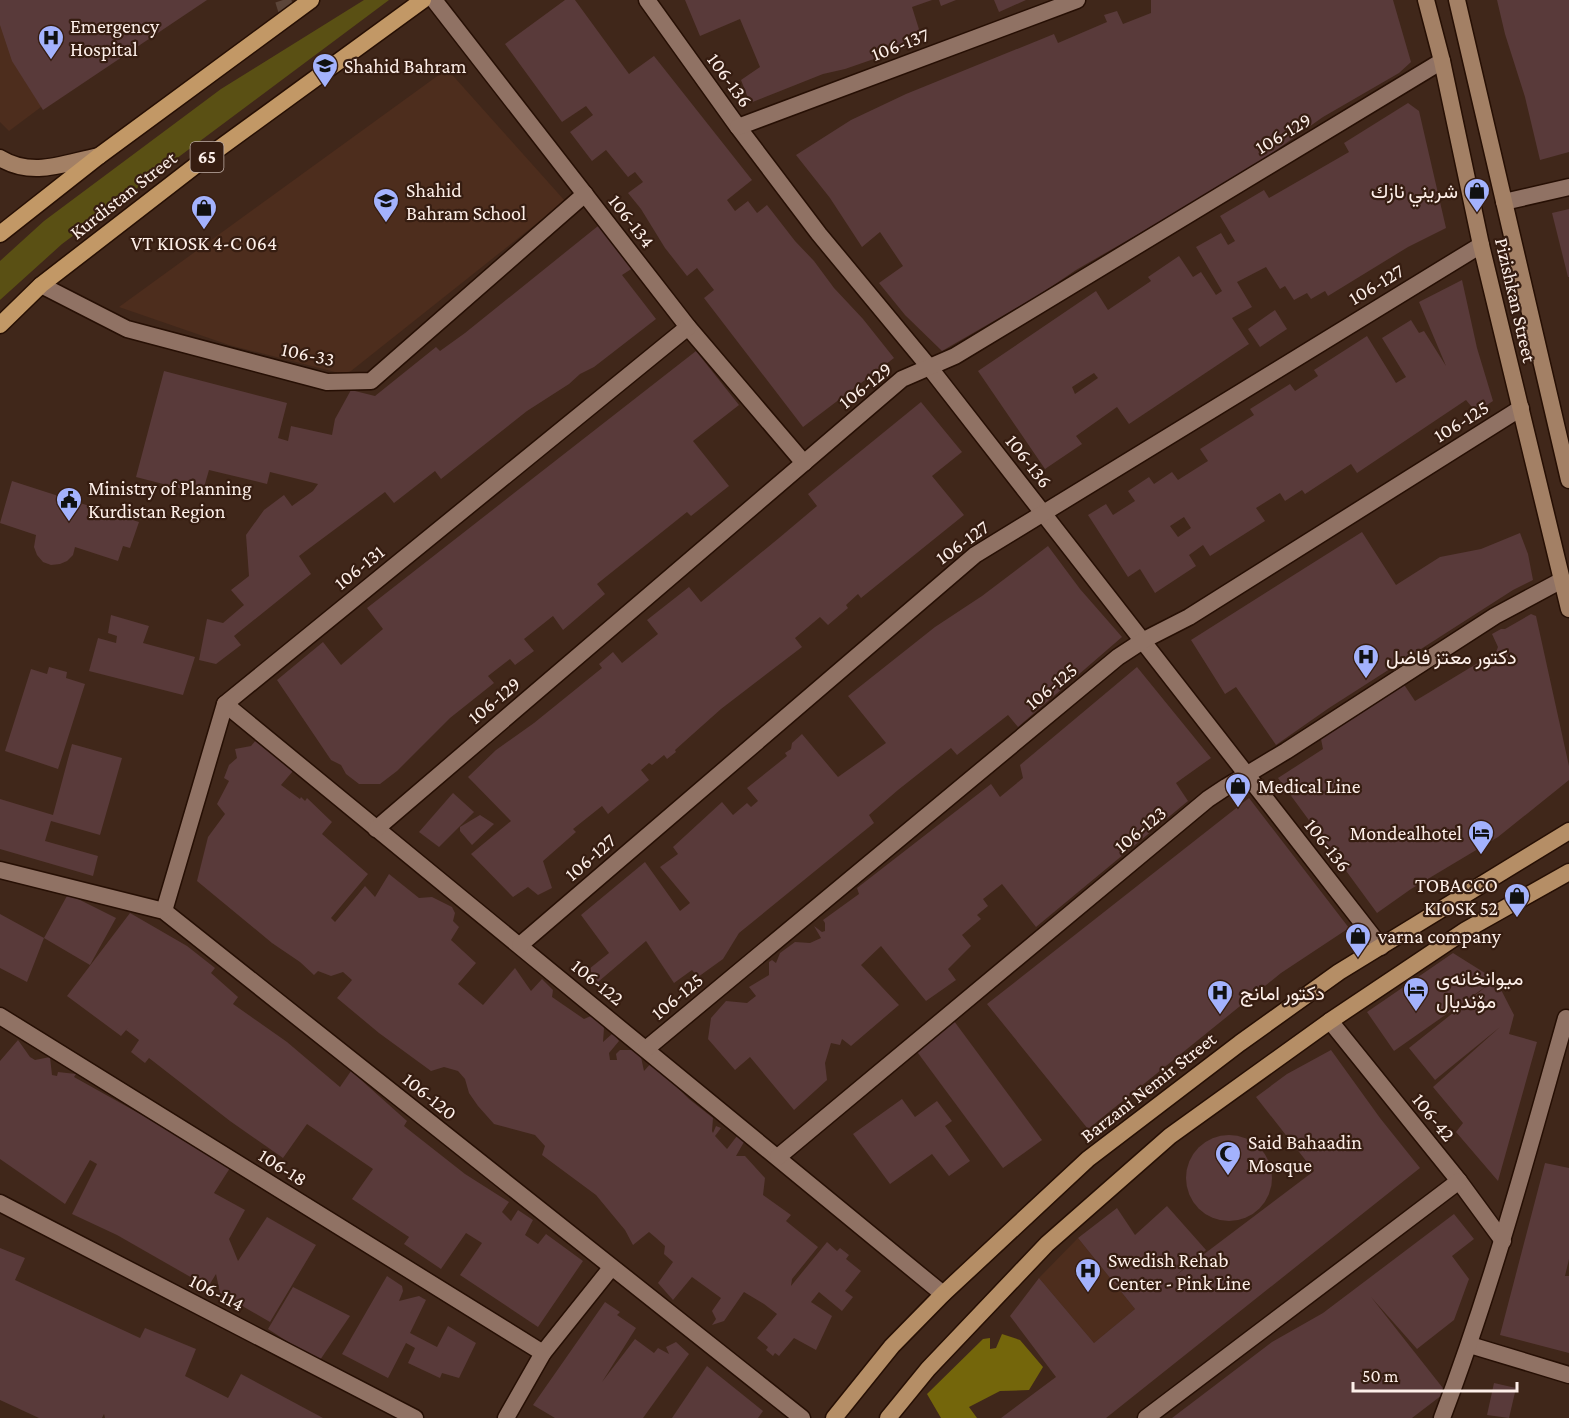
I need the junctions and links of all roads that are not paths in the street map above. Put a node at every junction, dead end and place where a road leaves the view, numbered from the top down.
1 (311, 0) edge
2 (423, 0) edge
3 (434, 0) edge
4 (647, 0) edge
5 (1077, 0) edge
6 (1426, 0) edge
7 (1457, 0) edge
8 (1442, 61) junction
9 (738, 127) junction
10 (99, 156) junction
11 (0, 158) edge
12 (1569, 187) edge
13 (585, 194) junction
14 (1504, 202) junction
15 (0, 234) edge
16 (1481, 245) junction
17 (42, 285) junction
18 (0, 325) edge
19 (688, 327) junction
20 (930, 368) junction
21 (1521, 408) junction
22 (804, 463) junction
23 (1569, 480) edge
24 (1042, 513) junction
25 (1562, 580) junction
26 (1569, 609) edge
27 (1144, 640) junction
28 (225, 704) junction
29 (1246, 774) junction
30 (376, 829) junction
31 (1569, 831) edge
32 (0, 870) edge
33 (1569, 872) edge
34 (164, 911) junction
35 (520, 945) junction
36 (1381, 947) junction
37 (0, 1016) edge
38 (1566, 1018) dead end
39 (1330, 1021) junction
40 (646, 1049) junction
41 (778, 1158) junction
42 (1459, 1181) junction
43 (0, 1203) edge
44 (1503, 1241) junction
45 (612, 1268) junction
46 (943, 1294) junction
47 (1470, 1345) junction
48 (543, 1353) junction
49 (1569, 1375) edge
50 (415, 1418) edge
51 (506, 1418) edge
52 (802, 1418) edge
53 (834, 1418) edge
54 (888, 1418) edge
55 (1146, 1418) edge
56 (1442, 1418) edge

1 - 10 highway
2 - 17 highway, Kurdistan Street / 65
3 - 13 street, 106-134
4 - 9 street, 106-136
5 - 9 street, 106-137
6 - 8 main road, Pizishkan Street
7 - 14 main road, Pizishkan Street
8 - 16 main road, Pizishkan Street
8 - 20 street, 106-129
9 - 20 street, 106-136
10 - 11 main road
10 - 15 highway
12 - 14 street
13 - 17 street, 106-33
13 - 19 street, 106-134
14 - 23 main road, Pizishkan Street
16 - 21 main road, Pizishkan Street
16 - 24 street, 106-127
17 - 18 highway, Kurdistan Street / 65
19 - 22 street, 106-134
19 - 28 street, 106-131
20 - 22 street, 106-129
20 - 24 street, 106-136
21 - 25 main road, Pizishkan Street
21 - 27 street, 106-125
22 - 30 street, 106-129
24 - 27 street, 106-136
24 - 35 street, 106-127
25 - 26 main road, Pizishkan Street
25 - 29 street, 106-123
27 - 29 street, 106-136
27 - 40 street, 106-125
28 - 30 street, 106-122
28 - 34 street
29 - 36 street, 106-136
29 - 41 street, 106-123
30 - 35 street, 106-122
31 - 36 main road, Barzani Nemir Street
32 - 34 street, 106-120
33 - 39 main road
34 - 45 street, 106-120
35 - 40 street, 106-122
36 - 46 main road, Barzani Nemir Street
37 - 48 street, 106-18
38 - 44 street
39 - 42 street, 106-42
39 - 54 main road
40 - 41 street, 106-122
41 - 46 street, 106-122
42 - 44 street, 106-42
42 - 55 street
43 - 50 street, 106-114
44 - 47 street
45 - 48 street
45 - 52 street, 106-120
46 - 53 main road, Barzani Nemir Street
47 - 49 street
47 - 56 street
48 - 51 street

